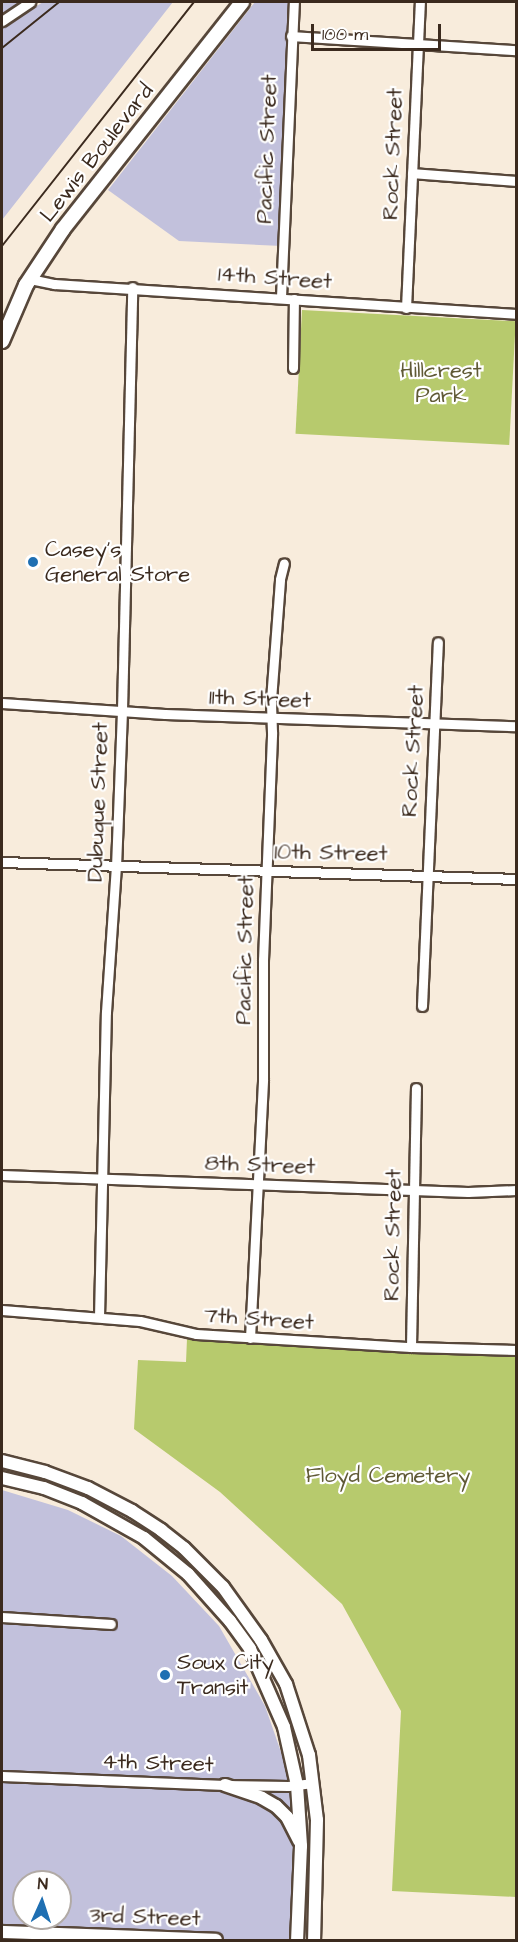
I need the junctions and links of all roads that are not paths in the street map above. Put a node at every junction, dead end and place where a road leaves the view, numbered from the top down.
1 (30, 2) edge
2 (242, 2) edge
3 (294, 2) edge
4 (420, 2) edge
5 (2, 21) edge
6 (291, 36) junction
7 (417, 43) junction
8 (516, 50) edge
9 (412, 173) junction
10 (516, 181) edge
11 (30, 279) junction
12 (132, 287) junction
13 (281, 297) junction
14 (294, 299) junction
15 (406, 308) junction
16 (516, 314) edge
17 (2, 341) edge
18 (293, 368) dead end
19 (284, 563) dead end
20 (438, 642) dead end
21 (2, 703) edge
22 (122, 710) junction
23 (272, 719) junction
24 (434, 724) junction
25 (516, 726) edge
26 (2, 862) edge
27 (116, 867) junction
28 (266, 871) junction
29 (427, 875) junction
30 (516, 879) edge
31 (422, 1006) dead end
32 (416, 1088) dead end
33 (2, 1175) edge
34 (102, 1180) junction
35 (257, 1184) junction
36 (415, 1190) junction
37 (516, 1190) edge
38 (2, 1310) edge
39 (99, 1317) junction
40 (250, 1338) junction
41 (411, 1347) junction
42 (516, 1350) edge
43 (2, 1461) edge
44 (2, 1478) edge
45 (2, 1617) edge
46 (111, 1624) dead end
47 (2, 1776) edge
48 (314, 1783) junction
49 (225, 1785) junction
50 (297, 1785) junction
51 (301, 1846) junction
52 (2, 1932) edge
53 (216, 1941) edge
54 (297, 1941) edge
55 (314, 1941) edge

1 - 5 street
2 - 11 main road, Lewis Boulevard
3 - 6 street, Pacific Street
4 - 7 street, Rock Street
6 - 7 street
6 - 13 street, Pacific Street
7 - 8 street
7 - 9 street, Rock Street
9 - 10 street
9 - 15 street, Rock Street
11 - 12 street, 14th Street
11 - 17 main road, Lewis Boulevard
12 - 13 street, 14th Street
12 - 22 street, Dubuque Street
13 - 14 street, 14th Street
14 - 15 street, 14th Street
14 - 18 street
15 - 16 street, 14th Street
19 - 23 street, Pacific Street
20 - 24 street, Rock Street
21 - 22 street, 11th Street
22 - 23 street, 11th Street
22 - 27 street, Dubuque Street
23 - 24 street, 11th Street
23 - 28 street, Pacific Street
24 - 25 street, 11th Street
24 - 29 street, Rock Street
26 - 27 street, 10th Street
27 - 28 street, 10th Street
27 - 34 street, Dubuque Street
28 - 29 street, 10th Street
28 - 35 street, Pacific Street
29 - 30 street, 10th Street
29 - 31 street, Rock Street
32 - 36 street, Rock Street
33 - 34 street, 8th Street
34 - 35 street, 8th Street
34 - 39 street, Dubuque Street
35 - 36 street, 8th Street
35 - 40 street, Pacific Street
36 - 37 street, 8th Street
36 - 41 street, Rock Street
38 - 39 street, 7th Street
39 - 40 street, 7th Street
40 - 41 street, 7th Street
41 - 42 street, 7th Street
43 - 48 main road
44 - 50 main road
45 - 46 street
47 - 49 street, 4th Street
48 - 50 street, 4th Street
48 - 55 main road
49 - 50 street, 4th Street
49 - 51 main road
50 - 51 main road
51 - 54 main road
52 - 53 main road, 3rd Street

